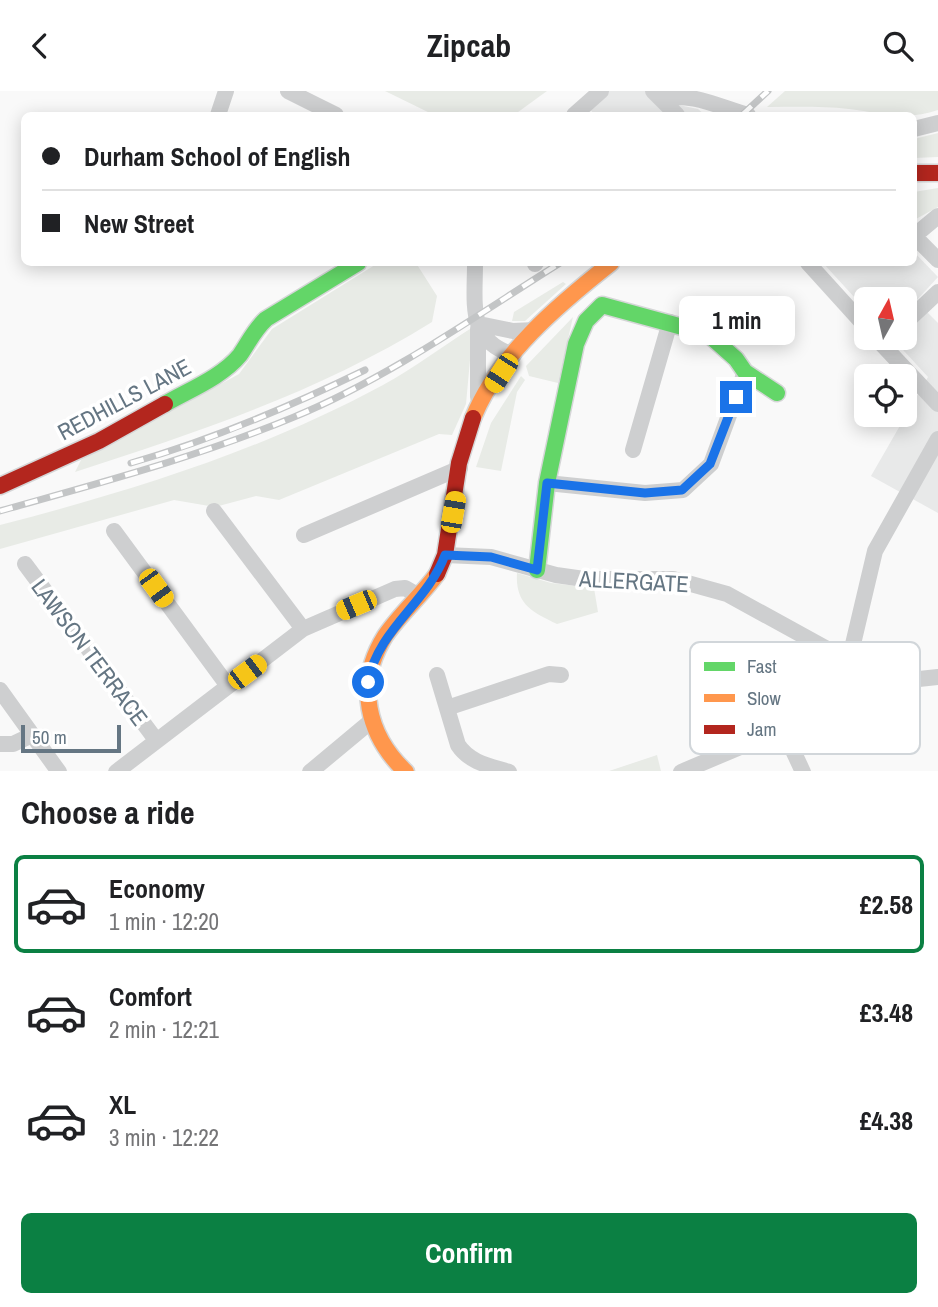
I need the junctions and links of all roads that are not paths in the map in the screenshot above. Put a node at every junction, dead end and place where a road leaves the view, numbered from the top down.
1 (226, 91) edge
2 (288, 91) edge
3 (601, 91) edge
4 (658, 95) edge
5 (219, 112) edge
6 (331, 112) edge
7 (585, 112) edge
8 (674, 112) edge
9 (738, 112) edge
10 (938, 123) edge
11 (917, 128) edge
12 (917, 173) edge
13 (938, 173) edge
14 (938, 216) edge
15 (917, 234) edge
16 (917, 239) edge
17 (938, 260) edge
18 (353, 266) edge
19 (475, 266) edge
20 (607, 266) edge
21 (810, 266) edge
22 (938, 292) edge
23 (917, 312) edge
24 (854, 314) edge
25 (670, 322) junction
26 (479, 324) junction
27 (536, 330) junction
28 (887, 350) edge
29 (514, 355) junction
30 (745, 372) junction
31 (777, 393) dead end
32 (938, 404) edge
33 (478, 407) junction
34 (938, 439) edge
35 (633, 450) dead end
36 (460, 468) junction
37 (547, 483) junction
38 (0, 486) edge
39 (214, 511) dead end
40 (114, 531) dead end
41 (304, 535) dead end
42 (445, 555) junction
43 (25, 564) dead end
44 (537, 570) junction
45 (419, 596) junction
46 (303, 629) junction
47 (814, 642) edge
48 (853, 642) edge
49 (437, 675) dead end
50 (561, 675) dead end
51 (938, 677) edge
52 (920, 679) edge
53 (229, 686) junction
54 (0, 690) edge
55 (447, 708) junction
56 (370, 722) junction
57 (32, 735) junction
58 (156, 740) junction
59 (0, 744) edge
60 (724, 754) edge
61 (795, 754) edge
62 (58, 771) edge
63 (117, 771) edge
64 (311, 771) edge
65 (406, 771) edge
66 (506, 771) edge
67 (683, 771) edge
68 (803, 771) edge

1 - 5 street
2 - 6 street
3 - 7 street
4 - 8 street
4 - 9 street
10 - 11 street
12 - 13 main road
14 - 15 street
16 - 17 street
18 - 38 main road, REDHILLS LANE
19 - 26 street
20 - 27 main road
21 - 24 street
22 - 23 street
25 - 30 main road
25 - 35 street
25 - 37 main road
26 - 27 street
26 - 29 street
26 - 33 street
27 - 29 main road
28 - 32 street
29 - 33 main road
30 - 31 main road
30 - 37 street
33 - 36 main road
34 - 48 street
36 - 41 street
36 - 42 main road
37 - 44 main road
39 - 46 street
40 - 53 street
42 - 44 street, ALLERGATE
42 - 45 main road
43 - 58 street, LAWSON TERRACE
44 - 47 street, ALLERGATE
45 - 46 street
45 - 56 main road
46 - 53 street
49 - 55 street
50 - 55 street
51 - 52 street
53 - 58 street
54 - 57 street
55 - 66 street
56 - 64 street
56 - 65 main road
57 - 59 street
57 - 62 street
58 - 63 street
60 - 67 street
61 - 68 street

